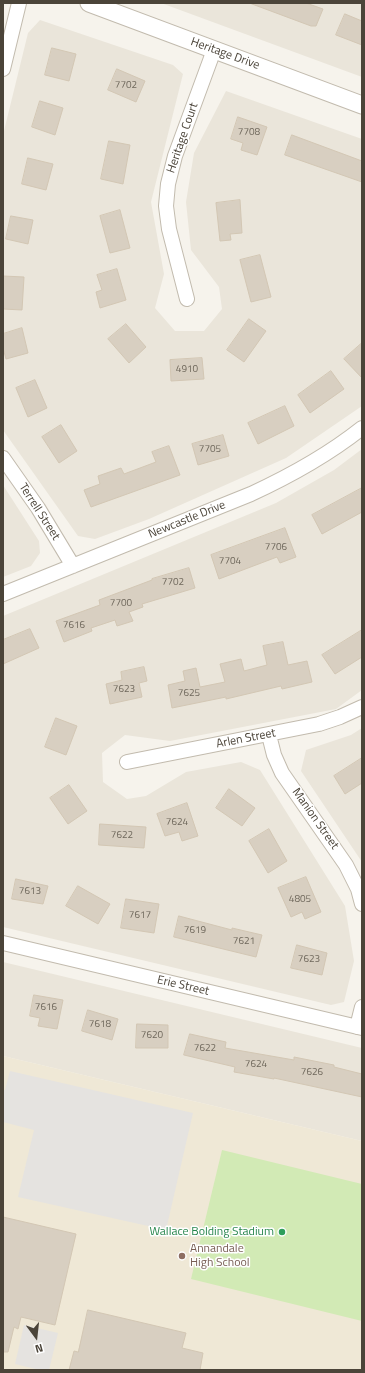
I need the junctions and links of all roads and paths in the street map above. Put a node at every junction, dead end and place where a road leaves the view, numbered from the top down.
1 (19, 3) edge
2 (89, 3) edge
3 (214, 50) junction
4 (3, 68) edge
5 (362, 105) edge
6 (186, 299) dead end
7 (362, 428) edge
8 (3, 458) edge
9 (73, 566) junction
10 (3, 594) edge
11 (362, 707) edge
12 (269, 735) junction
13 (127, 762) dead end
14 (362, 904) edge
15 (3, 943) edge
16 (362, 1007) edge
17 (360, 1028) edge

1 - 4 street
2 - 3 street, Heritage Drive
3 - 5 street, Heritage Drive
3 - 6 street, Heritage Court
7 - 9 street, Newcastle Drive
8 - 9 street, Terrell Street
9 - 10 street, Newcastle Drive
11 - 12 street, Arlen Street
12 - 13 street, Arlen Street
12 - 14 street, Manion Street
15 - 17 street, Erie Street
16 - 17 street

